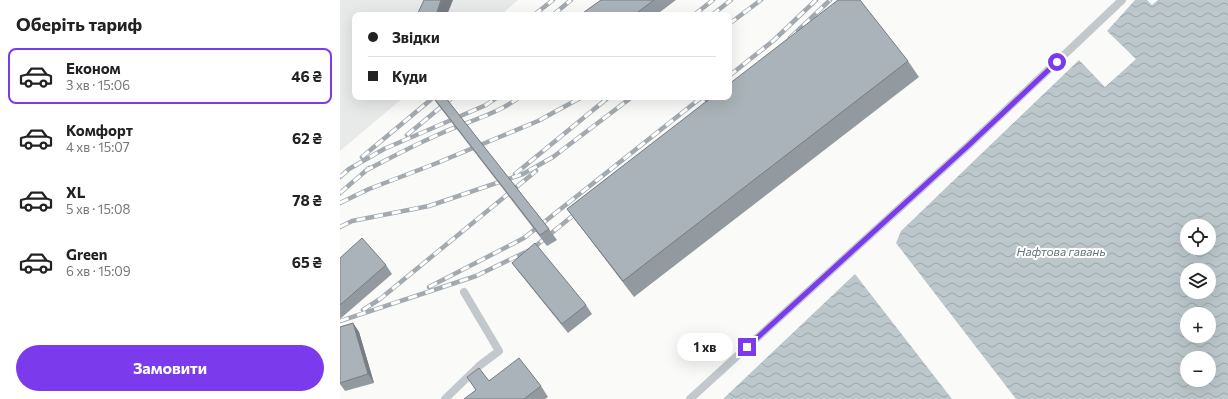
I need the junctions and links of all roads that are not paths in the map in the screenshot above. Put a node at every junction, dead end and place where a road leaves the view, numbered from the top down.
1 (1122, 0) edge
2 (464, 292) dead end
3 (445, 399) edge
4 (690, 399) edge

1 - 4 lane
2 - 3 lane

